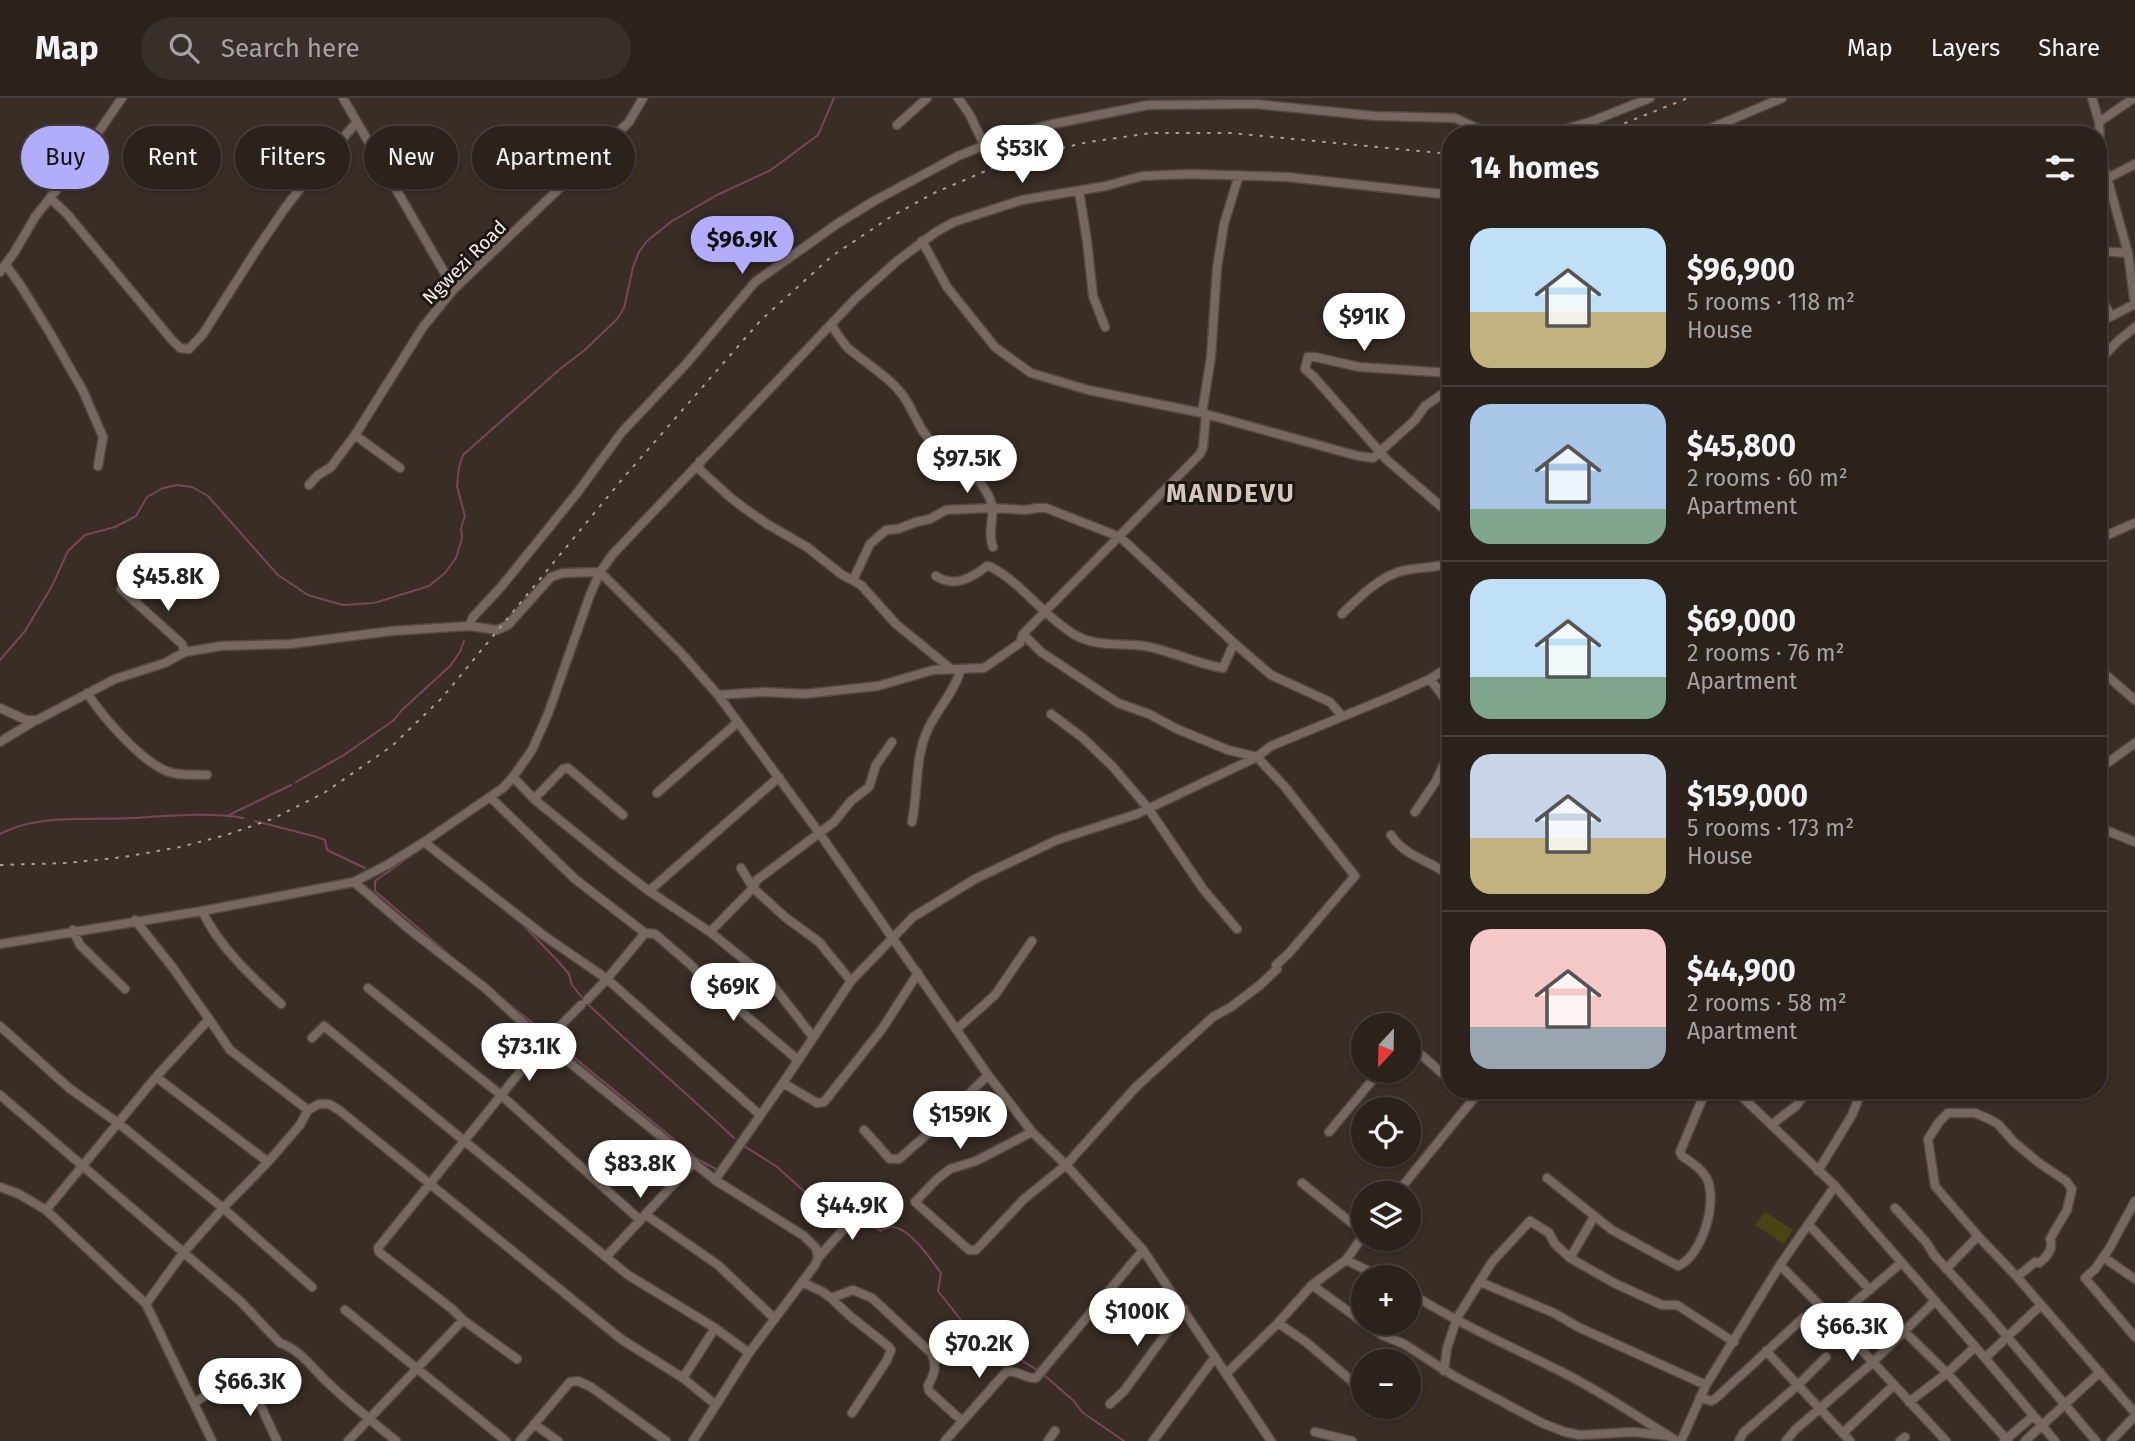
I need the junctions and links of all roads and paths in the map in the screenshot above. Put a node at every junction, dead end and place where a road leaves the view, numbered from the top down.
1 (122, 98) edge
2 (343, 98) edge
3 (643, 98) edge
4 (927, 98) edge
5 (958, 98) edge
6 (1650, 98) edge
7 (1782, 98) edge
8 (2092, 98) edge
9 (2134, 98) edge
10 (1146, 102) edge
11 (1728, 121) junction
12 (357, 122) junction
13 (2099, 122) junction
14 (897, 125) dead end
15 (1472, 126) edge
16 (1576, 126) edge
17 (1716, 126) edge
18 (1729, 126) edge
19 (2099, 126) edge
20 (984, 145) junction
21 (2135, 164) edge
22 (2107, 174) edge
23 (1239, 175) junction
24 (2108, 178) junction
25 (1079, 191) junction
26 (1442, 194) edge
27 (50, 198) junction
28 (922, 241) junction
29 (2107, 252) edge
30 (2128, 253) junction
31 (3, 269) edge
32 (454, 289) junction
33 (2135, 304) edge
34 (2107, 309) edge
35 (2111, 316) junction
36 (2107, 318) edge
37 (832, 326) junction
38 (1105, 327) dead end
39 (2135, 327) edge
40 (2107, 353) edge
41 (1442, 372) edge
42 (1442, 394) edge
43 (1204, 414) junction
44 (355, 435) junction
45 (1381, 452) junction
46 (700, 461) junction
47 (98, 466) dead end
48 (400, 468) dead end
49 (309, 485) dead end
50 (992, 508) junction
51 (1442, 508) edge
52 (2135, 523) edge
53 (2107, 535) edge
54 (1120, 537) junction
55 (993, 547) dead end
56 (1442, 566) edge
57 (600, 572) junction
58 (936, 576) dead end
59 (853, 580) junction
60 (121, 589) dead end
61 (1045, 613) junction
62 (1342, 614) dead end
63 (469, 626) junction
64 (1023, 634) junction
65 (1234, 643) junction
66 (185, 652) junction
67 (951, 669) junction
68 (961, 669) junction
69 (1442, 672) edge
70 (2107, 675) edge
71 (1430, 679) junction
72 (87, 693) junction
73 (718, 695) junction
74 (1442, 695) edge
75 (2135, 700) edge
76 (0, 708) edge
77 (1051, 714) dead end
78 (1342, 716) junction
79 (37, 720) junction
80 (738, 722) junction
81 (0, 742) edge
82 (892, 742) dead end
83 (2135, 743) edge
84 (1256, 757) junction
85 (2107, 763) edge
86 (1442, 768) edge
87 (207, 775) dead end
88 (513, 777) junction
89 (779, 777) junction
90 (657, 793) dead end
91 (490, 797) junction
92 (534, 799) junction
93 (1148, 808) junction
94 (1415, 812) dead end
95 (623, 815) dead end
96 (912, 821) dead end
97 (2107, 831) edge
98 (820, 834) junction
99 (1391, 835) dead end
100 (424, 842) junction
101 (2135, 842) edge
102 (741, 869) dead end
103 (1442, 870) edge
104 (354, 882) junction
105 (753, 887) junction
106 (649, 891) junction
107 (202, 911) junction
108 (135, 920) junction
109 (1237, 929) dead end
110 (73, 930) junction
111 (710, 932) junction
112 (645, 933) junction
113 (891, 938) junction
114 (1032, 941) dead end
115 (0, 944) edge
116 (918, 973) junction
117 (607, 979) junction
118 (851, 981) junction
119 (368, 988) dead end
120 (125, 989) dead end
121 (281, 1004) dead end
122 (209, 1018) junction
123 (0, 1026) edge
124 (957, 1029) junction
125 (813, 1037) junction
126 (313, 1038) dead end
127 (544, 1042) junction
128 (1421, 1055) edge
129 (798, 1060) junction
130 (1442, 1073) edge
131 (988, 1075) junction
132 (156, 1077) junction
133 (783, 1083) junction
134 (1370, 1083) edge
135 (0, 1095) edge
136 (501, 1095) junction
137 (1473, 1099) edge
138 (1702, 1099) edge
139 (1744, 1099) edge
140 (1801, 1099) edge
141 (1858, 1099) edge
142 (307, 1110) junction
143 (760, 1115) junction
144 (118, 1123) junction
145 (1771, 1125) junction
146 (864, 1130) dead end
147 (1032, 1132) junction
148 (1329, 1132) dead end
149 (465, 1139) junction
150 (694, 1161) junction
151 (268, 1162) junction
152 (82, 1165) junction
153 (1066, 1165) junction
154 (1818, 1171) junction
155 (1547, 1178) dead end
156 (715, 1180) junction
157 (1407, 1181) edge
158 (1301, 1182) dead end
159 (429, 1183) junction
160 (1835, 1186) junction
161 (0, 1187) edge
162 (2135, 1201) edge
163 (863, 1207) dead end
164 (223, 1208) junction
165 (1895, 1208) dead end
166 (46, 1210) junction
167 (643, 1217) junction
168 (1594, 1217) junction
169 (1351, 1224) edge
170 (1809, 1225) junction
171 (1978, 1236) junction
172 (1143, 1250) junction
173 (1352, 1251) edge
174 (183, 1253) junction
175 (606, 1257) junction
176 (2102, 1257) junction
177 (818, 1258) junction
178 (1570, 1258) junction
179 (1346, 1260) junction
180 (1901, 1263) junction
181 (1356, 1265) edge
182 (1780, 1265) junction
183 (1946, 1269) junction
184 (2017, 1278) junction
185 (2135, 1279) edge
186 (802, 1282) junction
187 (1480, 1282) junction
188 (1312, 1285) junction
189 (312, 1287) dead end
190 (1870, 1290) junction
191 (831, 1298) junction
192 (1421, 1298) edge
193 (1934, 1301) junction
194 (146, 1304) junction
195 (2041, 1305) junction
196 (1184, 1309) junction
197 (345, 1310) dead end
198 (1351, 1314) edge
199 (1457, 1318) junction
200 (1803, 1318) dead end
201 (775, 1319) junction
202 (463, 1320) junction
203 (1834, 1320) junction
204 (1278, 1323) junction
205 (715, 1328) junction
206 (1905, 1332) junction
207 (1384, 1335) edge
208 (2006, 1337) junction
209 (2135, 1337) edge
210 (1734, 1342) junction
211 (1975, 1347) junction
212 (1766, 1351) junction
213 (748, 1353) junction
214 (1215, 1357) junction
215 (1826, 1357) dead end
216 (1985, 1358) junction
217 (517, 1359) dead end
218 (1872, 1363) junction
219 (416, 1368) junction
220 (1444, 1371) junction
221 (2100, 1372) junction
222 (1226, 1374) junction
223 (1947, 1374) junction
224 (682, 1378) junction
225 (1351, 1380) edge
226 (1706, 1385) junction
227 (1798, 1385) junction
228 (1894, 1385) junction
229 (1700, 1397) junction
230 (1909, 1402) junction
231 (194, 1403) junction
232 (2064, 1403) junction
233 (1110, 1404) dead end
234 (716, 1405) junction
235 (1821, 1408) junction
236 (852, 1413) dead end
237 (2135, 1415) edge
238 (2033, 1416) junction
239 (370, 1419) junction
240 (962, 1420) junction
241 (534, 1424) junction
242 (2042, 1425) junction
243 (1055, 1431) dead end
244 (1315, 1432) dead end
245 (1843, 1433) junction
246 (1669, 1436) junction
247 (948, 1437) edge
248 (2006, 1440) edge
249 (212, 1441) edge
250 (277, 1441) edge
251 (348, 1441) edge
252 (396, 1441) edge
253 (506, 1441) edge
254 (520, 1441) edge
255 (558, 1441) edge
256 (666, 1441) edge
257 (693, 1441) edge
258 (960, 1441) edge
259 (1048, 1441) edge
260 (1153, 1441) edge
261 (1271, 1441) edge
262 (1352, 1441) edge
263 (1679, 1441) edge
264 (1739, 1441) edge
265 (1786, 1441) edge
266 (1850, 1441) edge
267 (1945, 1441) edge
268 (2025, 1441) edge
269 (2055, 1441) edge
270 (2096, 1441) edge
271 (2111, 1441) edge

1 - 27 street
2 - 12 street
3 - 32 street, Ngwezi Road
4 - 14 street
5 - 20 street
6 - 16 street
7 - 11 street
8 - 13 street
9 - 13 street
10 - 15 street
10 - 20 street
11 - 17 street
11 - 18 street
12 - 27 street
12 - 32 street
13 - 19 street
20 - 63 street
21 - 24 street
22 - 24 street
23 - 25 street
23 - 26 street
23 - 43 street
24 - 30 street
25 - 28 street
25 - 38 street
27 - 31 street
28 - 37 street
28 - 43 street
29 - 30 street
30 - 33 street
31 - 47 street
32 - 44 street, Ngwezi Road
33 - 35 street
34 - 35 street
35 - 36 street
37 - 46 street
37 - 50 street
39 - 40 street
41 - 45 street
42 - 45 street
43 - 45 street
43 - 54 street
44 - 48 street
44 - 49 street, Ngwezi Road
45 - 51 street
46 - 57 street
46 - 59 street
50 - 54 street
50 - 55 street
50 - 59 street
52 - 53 street
54 - 61 street
54 - 65 street
56 - 62 street
57 - 63 street
57 - 73 street
57 - 88 street
58 - 61 street
59 - 67 street
60 - 66 street
61 - 64 street
61 - 65 street
63 - 66 street
64 - 68 street
64 - 84 street
65 - 78 street
66 - 72 street
67 - 68 street
67 - 73 street
68 - 96 street
69 - 71 street
70 - 75 street
71 - 74 street
71 - 78 street
72 - 79 street
72 - 87 street
73 - 80 street
76 - 79 street
77 - 93 street
78 - 84 street
79 - 81 street
80 - 89 street
80 - 90 street
82 - 98 street
83 - 85 street
84 - 93 street
84 - 153 street
86 - 94 street
88 - 91 street
88 - 92 street
89 - 98 street
89 - 106 street
91 - 100 street
91 - 112 street
92 - 95 street
92 - 106 street
93 - 109 street
93 - 113 street
97 - 101 street
98 - 105 street
98 - 113 street
99 - 103 street
100 - 104 street
100 - 117 street
102 - 105 street
104 - 107 street
104 - 127 street
105 - 111 street
105 - 118 street
106 - 111 street
107 - 108 street
107 - 121 street
108 - 110 street
108 - 122 street
110 - 115 street
110 - 120 street
111 - 125 street
112 - 117 street
112 - 129 street
113 - 116 street
113 - 118 street
114 - 124 street
116 - 124 street
116 - 133 street
117 - 127 street
117 - 143 street
118 - 125 street
119 - 136 street
122 - 132 street
122 - 142 street
123 - 144 street
124 - 131 street
125 - 129 street
126 - 149 street
127 - 136 street
127 - 150 street
128 - 130 street
129 - 133 street
131 - 146 street
131 - 147 street
132 - 144 street
132 - 151 street
133 - 143 street
134 - 148 street
135 - 152 street
136 - 149 street
136 - 167 street
137 - 157 street
138 - 168 street
139 - 145 street
140 - 145 street
141 - 154 street
142 - 151 street
142 - 159 street
143 - 156 street
144 - 152 street
144 - 164 street
145 - 154 street
147 - 153 street
147 - 153 street
149 - 159 street
149 - 175 street
150 - 156 street
150 - 167 street
151 - 164 street
152 - 166 street
152 - 174 street
153 - 172 street
154 - 160 street
155 - 168 street
156 - 177 street
158 - 169 street
159 - 202 street
159 - 224 street
160 - 170 street
160 - 180 street
161 - 166 street
162 - 176 street
163 - 177 street
164 - 174 street
164 - 189 street
165 - 183 street
166 - 194 street
167 - 175 street
167 - 201 street
168 - 178 street
170 - 182 street
170 - 190 street
171 - 183 street
171 - 184 street
171 - 184 street
172 - 196 street
172 - 240 street
173 - 179 street
174 - 194 street
174 - 239 street
175 - 205 street
176 - 185 street
176 - 209 street
177 - 186 street
178 - 187 street
178 - 210 street
179 - 181 street
179 - 188 street
180 - 190 street
180 - 193 street
182 - 203 street
182 - 210 street
183 - 208 street
184 - 195 street
186 - 191 street
186 - 201 street
187 - 199 street
187 - 226 street
188 - 198 street
188 - 204 street
190 - 203 street
191 - 236 street
191 - 240 street
192 - 199 street
193 - 206 street
193 - 211 street
194 - 231 street
195 - 208 street
195 - 221 street
196 - 214 street
196 - 233 street
197 - 219 street
199 - 220 street
199 - 246 street
200 - 212 street
201 - 213 street
202 - 217 street
202 - 219 street
203 - 218 street
204 - 222 street
204 - 225 street
205 - 213 street
205 - 224 street
206 - 218 street
206 - 223 street
207 - 220 street
208 - 216 street
208 - 232 street
210 - 226 street
211 - 216 street
211 - 223 street
212 - 227 street
212 - 229 street
213 - 234 street
214 - 222 street
214 - 260 street
215 - 227 street
216 - 238 street
218 - 228 street
218 - 235 street
219 - 239 street
219 - 253 street
220 - 246 street
221 - 232 street
221 - 237 street
222 - 261 street
223 - 230 street
223 - 248 street
224 - 234 street
226 - 229 street
227 - 235 street
227 - 264 street
228 - 230 street
228 - 245 street
229 - 263 street
230 - 267 street
231 - 249 street
231 - 250 street
232 - 242 street
232 - 270 street
234 - 257 street
235 - 245 street
235 - 265 street
237 - 271 street
238 - 242 street
238 - 248 street
239 - 251 street
239 - 252 street
240 - 247 street
241 - 254 street
241 - 255 street
241 - 256 street
242 - 268 street
242 - 269 street
243 - 259 street
244 - 262 street
245 - 266 street
246 - 263 street
247 - 258 street

